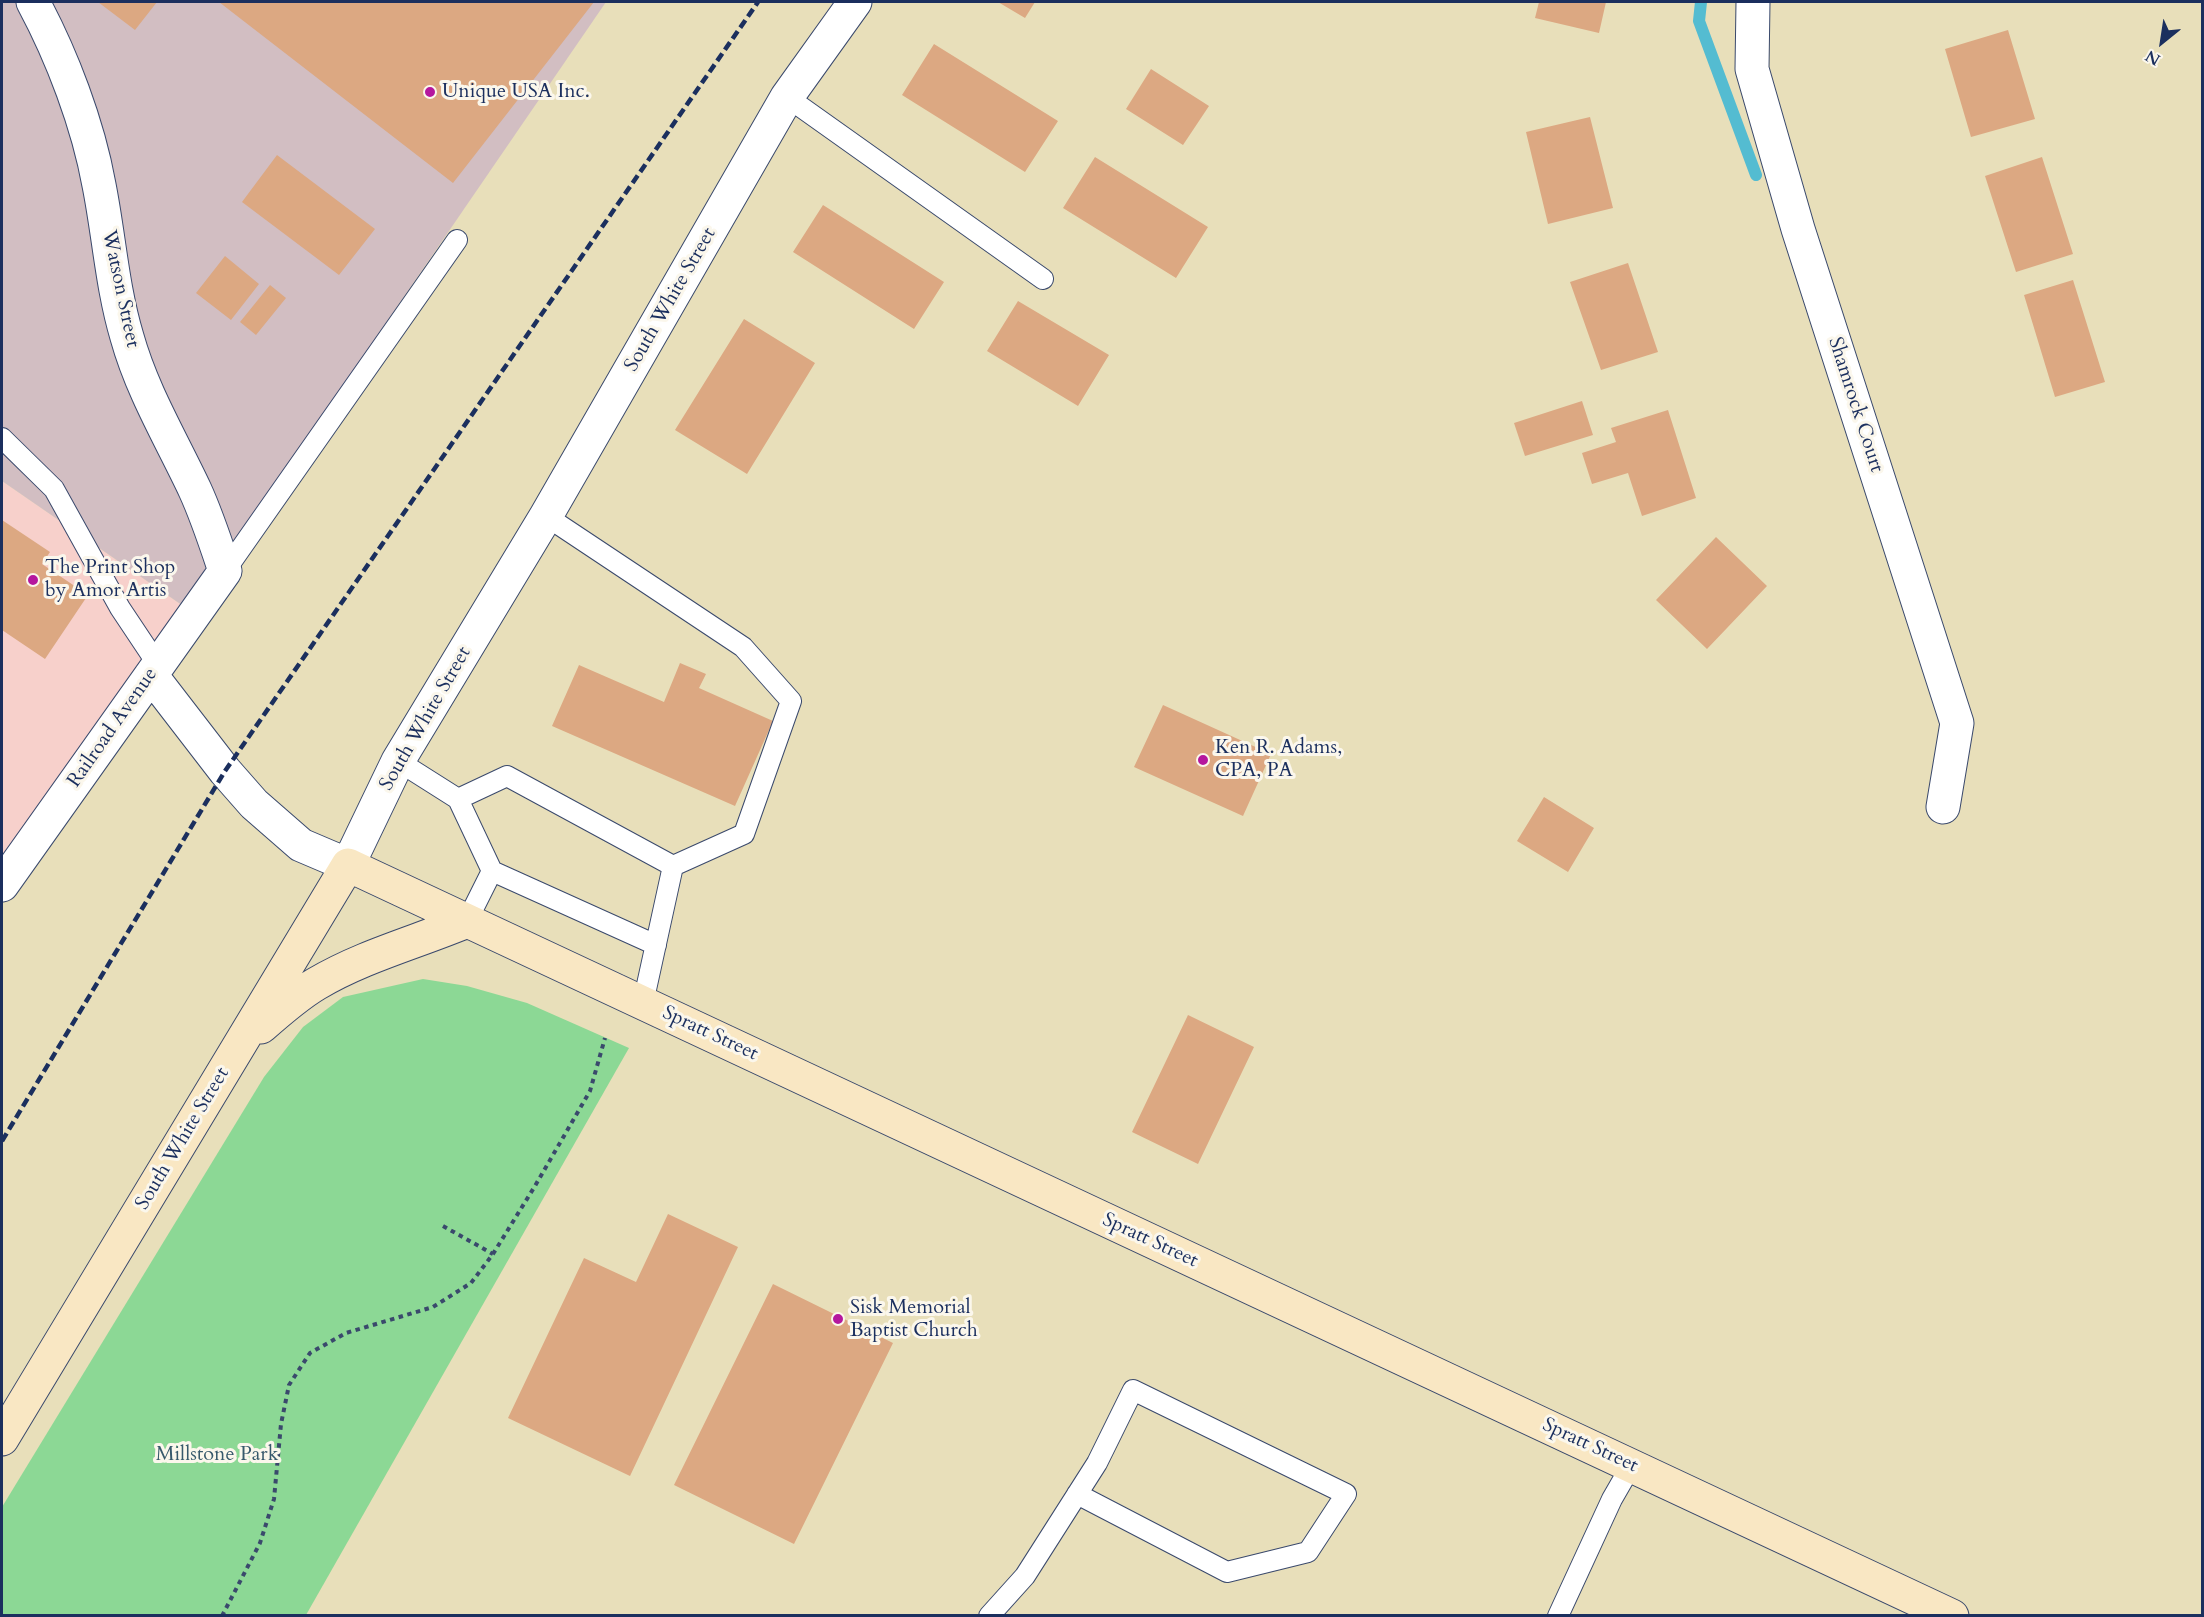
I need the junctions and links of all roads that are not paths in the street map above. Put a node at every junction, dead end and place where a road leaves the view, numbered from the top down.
1 (33, 2) edge
2 (855, 2) edge
3 (1753, 2) edge
4 (787, 97) junction
5 (457, 240) dead end
6 (1044, 279) dead end
7 (2, 438) edge
8 (546, 516) junction
9 (225, 571) junction
10 (154, 670) junction
11 (398, 761) junction
12 (458, 799) junction
13 (1943, 807) dead end
14 (348, 865) junction
15 (673, 866) junction
16 (492, 871) junction
17 (2, 885) edge
18 (467, 921) junction
19 (656, 945) junction
20 (643, 1003) junction
21 (239, 1046) junction
22 (2, 1439) edge
23 (1631, 1466) junction
24 (1077, 1494) junction
25 (989, 1616) edge
26 (1558, 1616) edge
27 (1952, 1616) edge

1 - 9 street, Watson Street
2 - 4 street, South White Street
3 - 13 street, Shamrock Court
4 - 6 lane
4 - 8 street, South White Street
5 - 9 lane
7 - 10 lane
8 - 11 street, South White Street
8 - 15 lane
9 - 10 street, Railroad Avenue
10 - 14 street
10 - 17 street, Railroad Avenue
11 - 12 lane
11 - 14 street, South White Street
12 - 15 lane
12 - 16 lane
14 - 18 main road, Spratt Street
14 - 21 main road, South White Street
15 - 19 lane
16 - 18 lane
16 - 19 lane
18 - 20 main road, Spratt Street
18 - 21 main road
19 - 20 lane
20 - 23 main road, Spratt Street
21 - 22 main road, South White Street
23 - 26 lane
23 - 27 main road, Spratt Street
24 - 24 lane
24 - 25 lane

